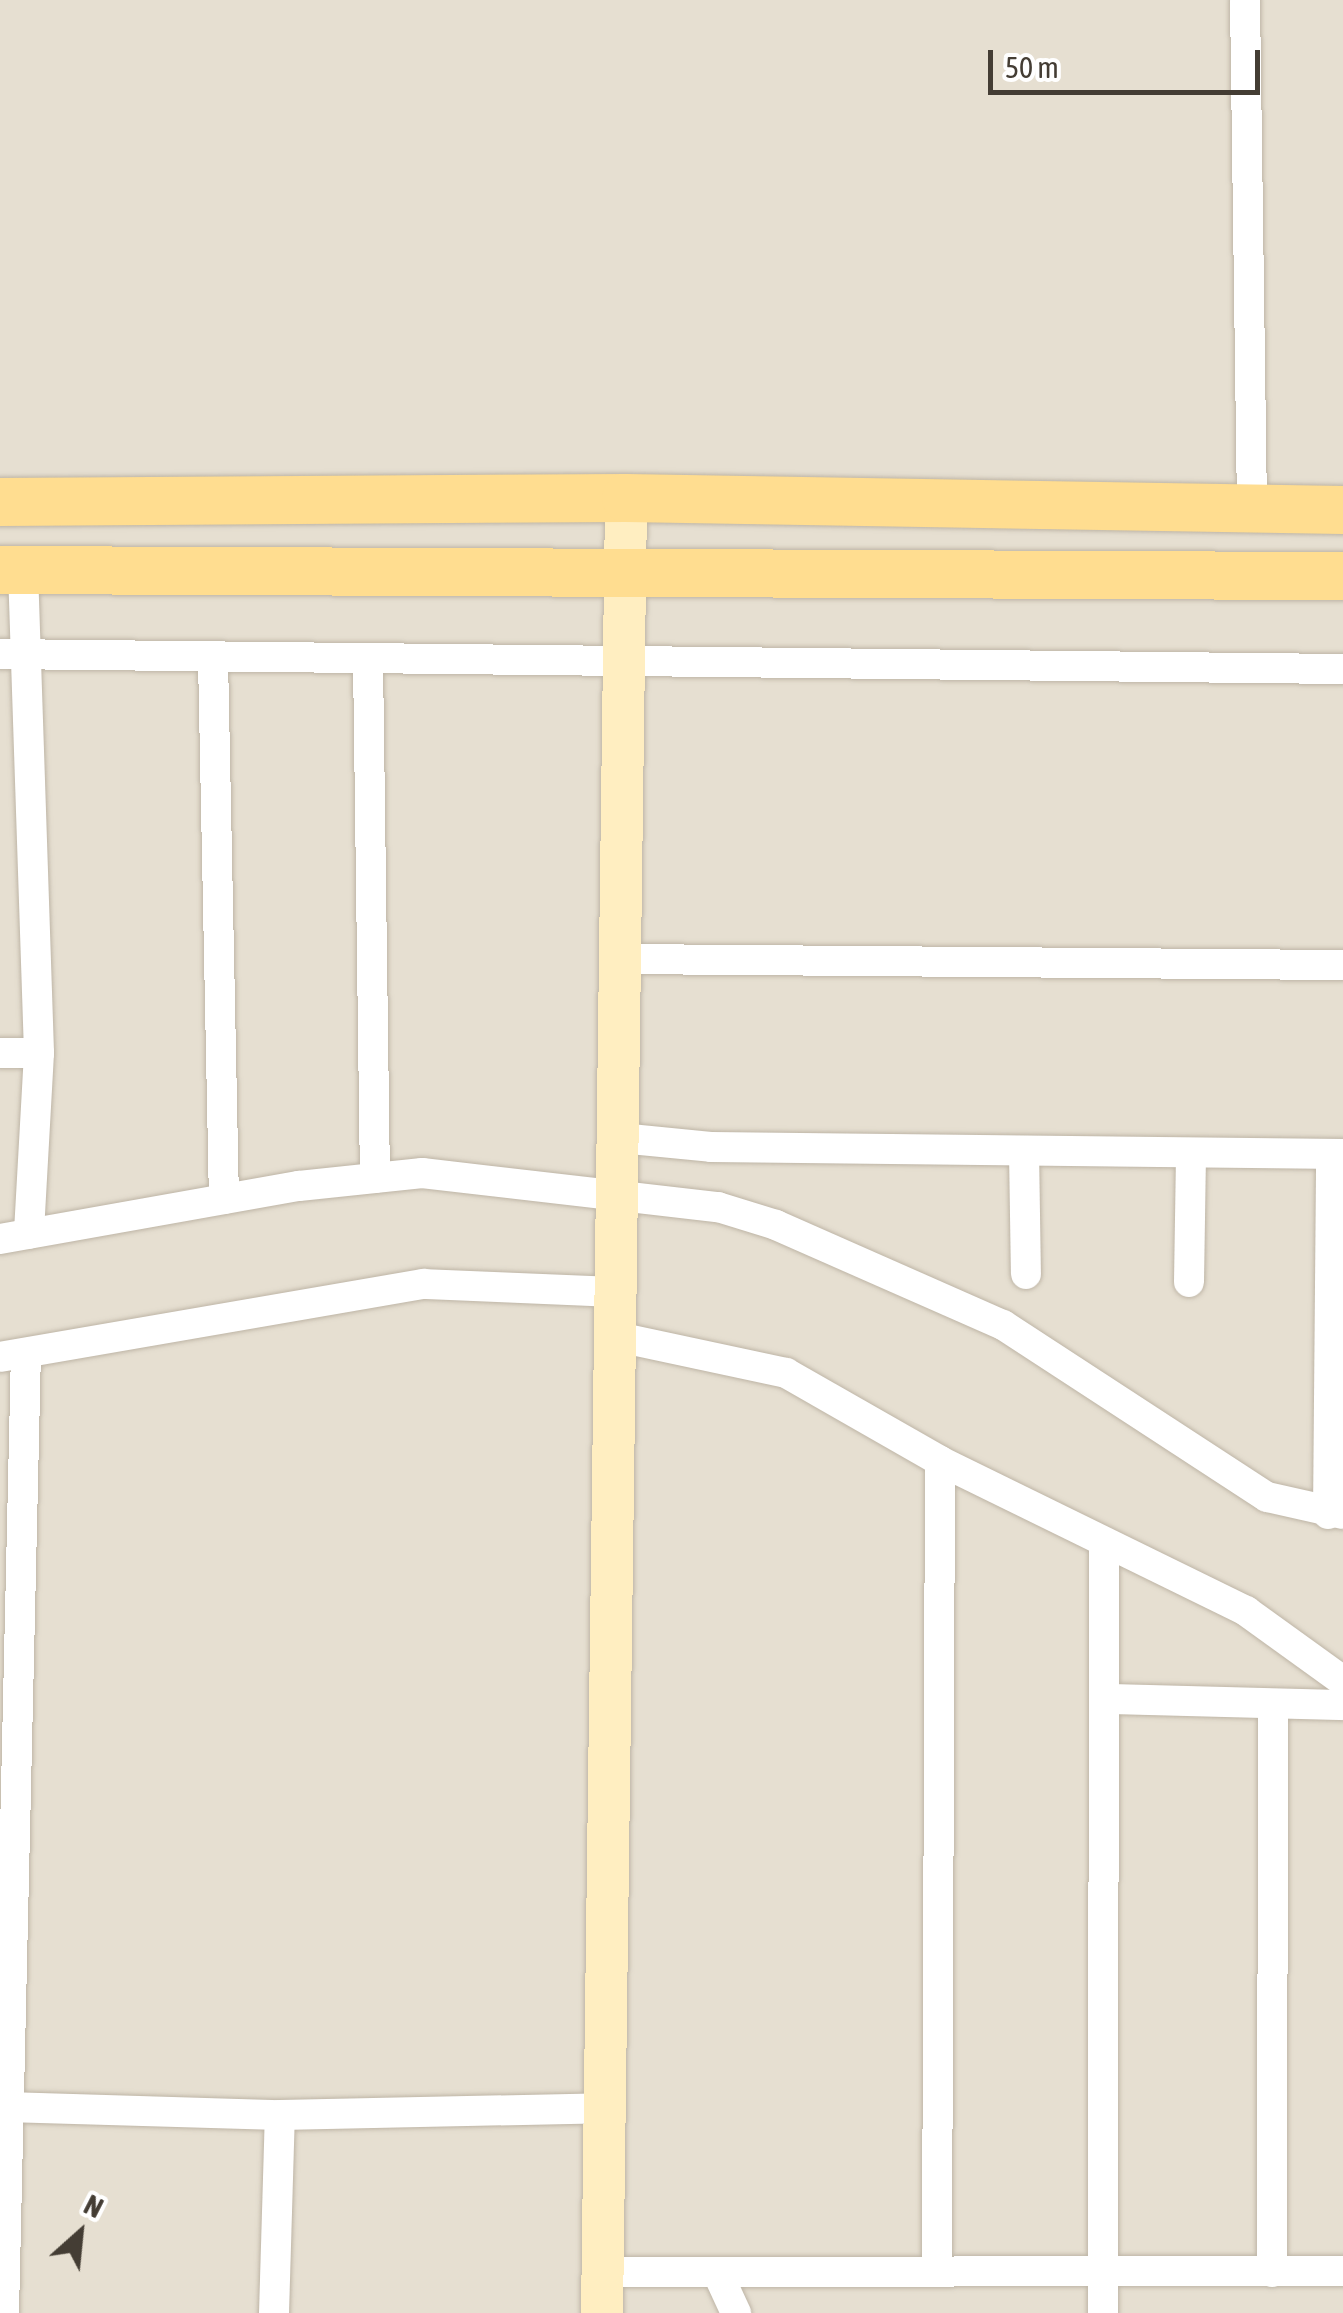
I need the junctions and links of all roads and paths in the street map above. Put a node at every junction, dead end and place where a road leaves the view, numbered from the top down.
1 (1245, 0) edge
2 (626, 498) junction
3 (0, 502) edge
4 (1252, 509) junction
5 (1343, 510) edge
6 (11, 570) edge
7 (625, 573) junction
8 (1343, 576) edge
9 (15, 654) edge
10 (213, 658) junction
11 (368, 660) junction
12 (622, 666) junction
13 (1343, 669) edge
14 (622, 959) junction
15 (1343, 965) edge
16 (0, 1053) edge
17 (39, 1053) junction
18 (620, 1138) junction
19 (1024, 1151) junction
20 (1190, 1153) junction
21 (1337, 1154) edge
22 (376, 1178) junction
23 (619, 1198) junction
24 (224, 1199) junction
25 (15, 1237) edge
26 (1026, 1274) dead end
27 (1189, 1282) dead end
28 (618, 1292) junction
29 (618, 1337) junction
30 (13, 1355) edge
31 (940, 1461) junction
32 (1336, 1514) edge
33 (1104, 1544) junction
34 (11, 1611) edge
35 (1343, 1681) edge
36 (1107, 1699) junction
37 (1273, 1705) junction
38 (1343, 1705) edge
39 (6, 2107) junction
40 (605, 2108) junction
41 (280, 2115) junction
42 (937, 2270) junction
43 (1343, 2271) edge
44 (1272, 2272) junction
45 (718, 2274) junction
46 (1103, 2274) junction
47 (602, 2293) edge
48 (4, 2313) edge
49 (274, 2313) edge
50 (736, 2313) edge
51 (1103, 2313) edge

1 - 4 street
2 - 3 main road
2 - 4 main road
2 - 7 street
4 - 5 main road
6 - 7 main road
6 - 9 street
7 - 8 main road
7 - 12 street
9 - 10 street
9 - 17 street
10 - 11 street
10 - 24 street
11 - 12 street
11 - 22 street
12 - 13 street
12 - 14 street
14 - 15 street
14 - 18 street
16 - 17 street
17 - 25 street
18 - 19 street
18 - 23 street
19 - 20 street
19 - 26 street
20 - 21 street
20 - 27 street
21 - 32 street
22 - 23 street
22 - 24 street
23 - 28 street
23 - 32 street
24 - 25 street
28 - 29 street
28 - 30 street
29 - 31 street
29 - 40 street
30 - 34 street
31 - 33 street
31 - 42 street
33 - 35 street
33 - 36 street
34 - 39 street
36 - 37 street
36 - 46 street
37 - 38 street
37 - 44 street
39 - 41 street
39 - 48 street
40 - 41 street
40 - 47 street
41 - 49 street
42 - 45 street
42 - 46 street
43 - 44 street
44 - 46 street
45 - 47 street
45 - 50 street
46 - 51 street

